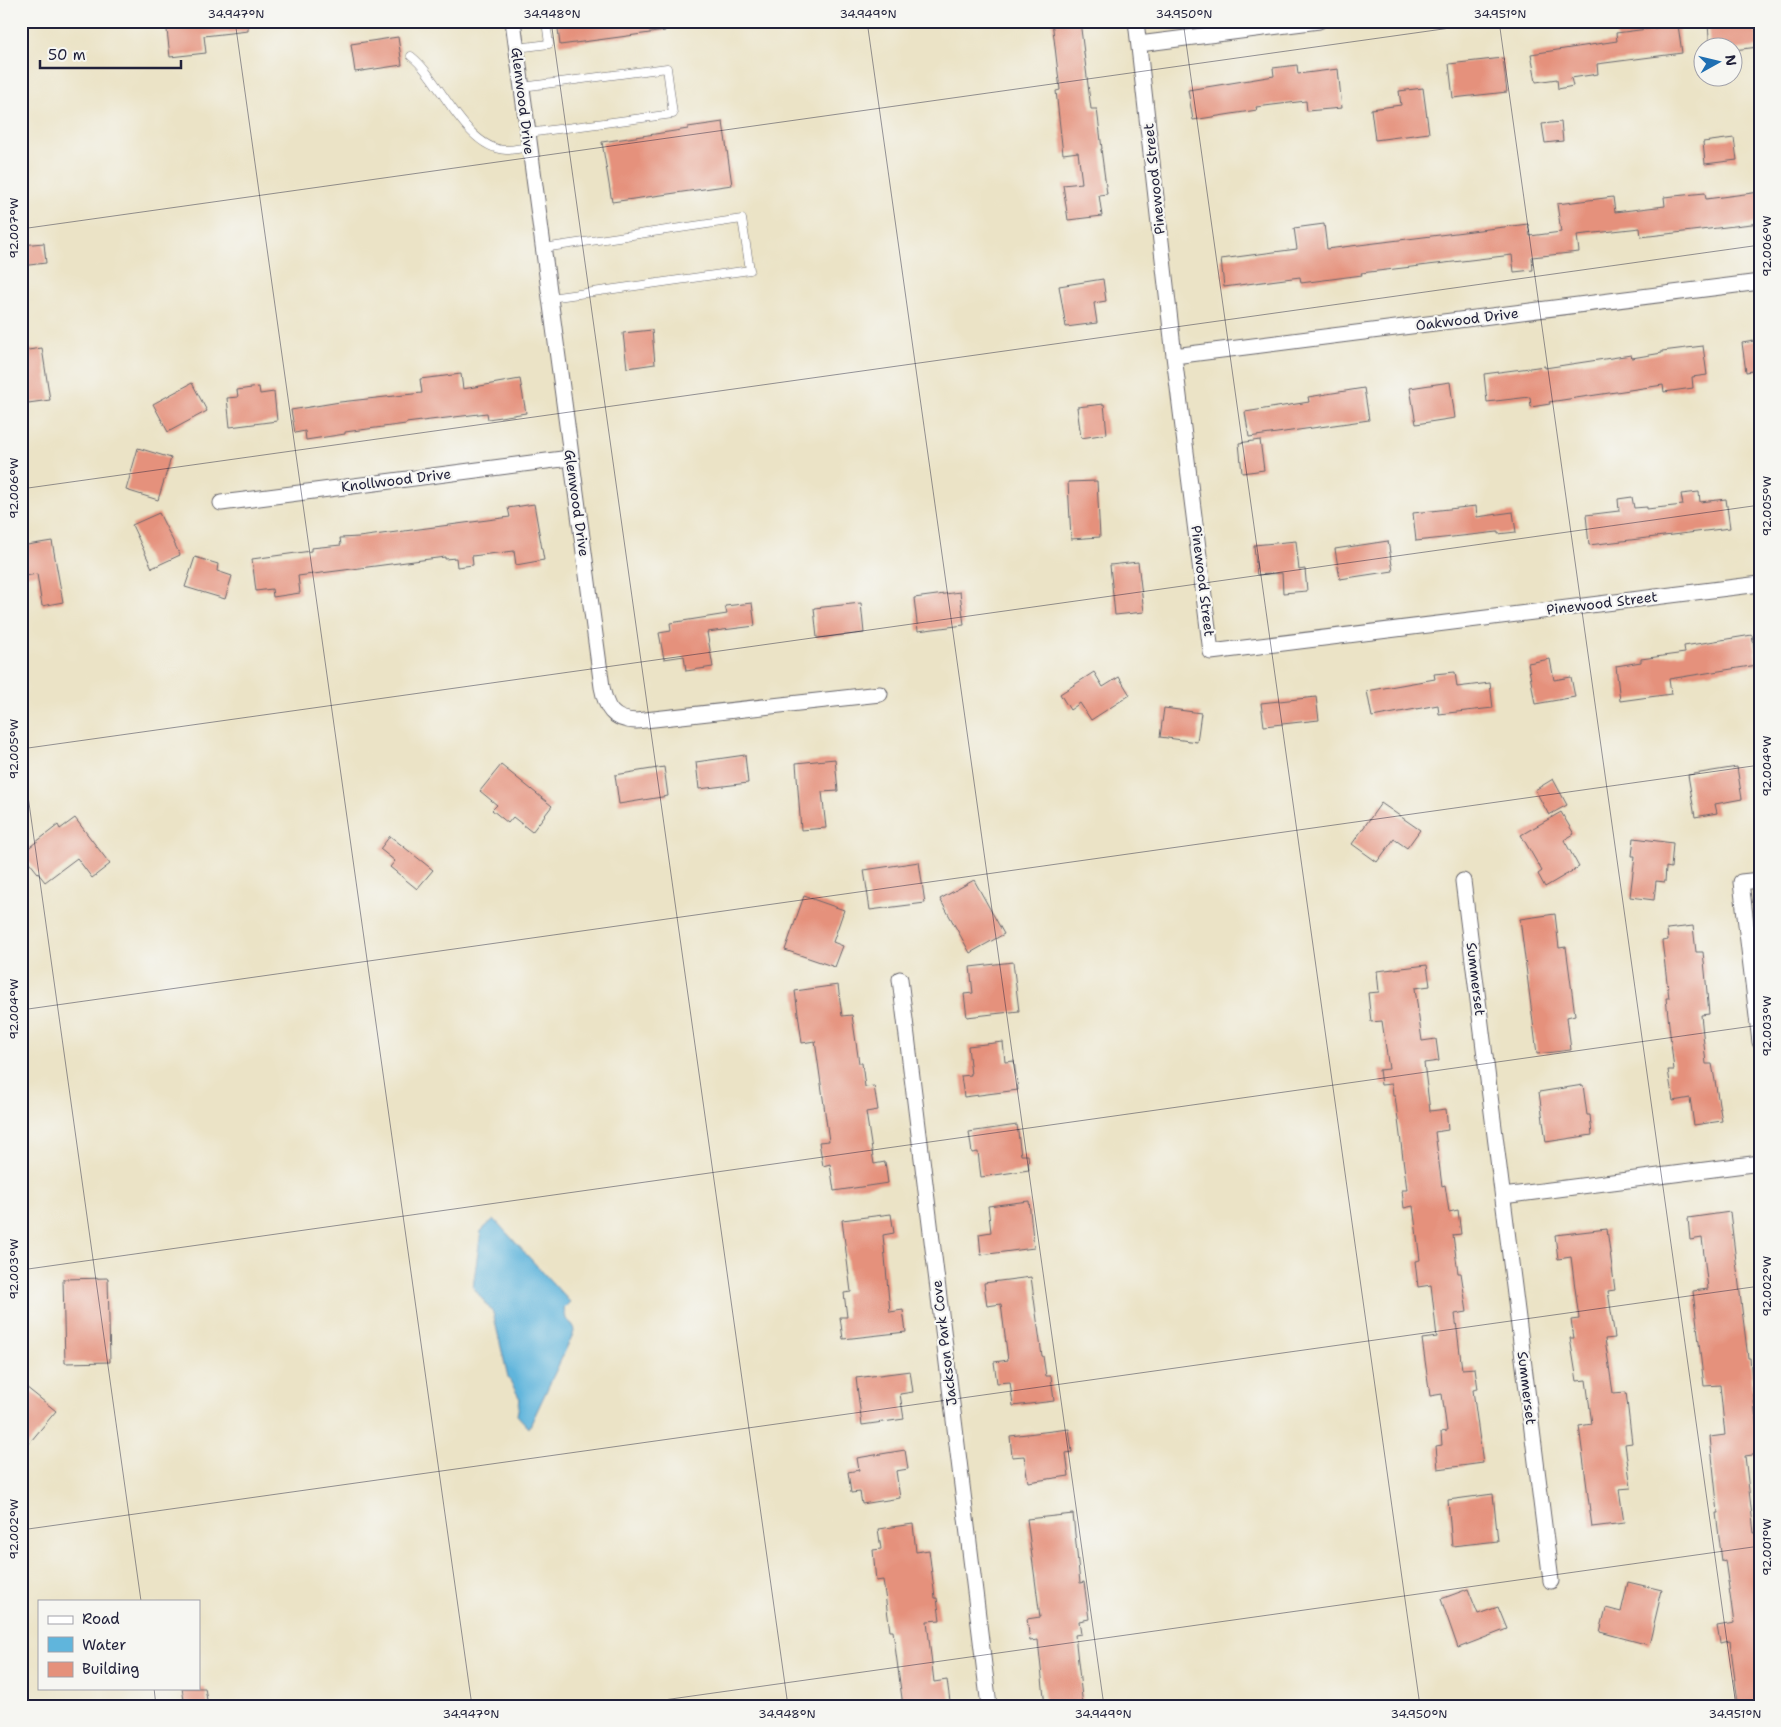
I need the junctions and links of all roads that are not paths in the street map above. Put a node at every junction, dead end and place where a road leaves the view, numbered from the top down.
1 (513, 21) edge
2 (546, 21) edge
3 (1136, 21) edge
4 (1319, 21) edge
5 (1139, 44) junction
6 (517, 48) junction
7 (412, 56) dead end
8 (522, 87) junction
9 (529, 140) junction
10 (543, 248) junction
11 (1760, 282) edge
12 (550, 298) junction
13 (1174, 356) junction
14 (570, 458) junction
15 (221, 503) dead end
16 (1760, 584) edge
17 (880, 694) dead end
18 (1760, 880) edge
19 (1463, 881) dead end
20 (900, 979) dead end
21 (1760, 1042) edge
22 (1760, 1163) edge
23 (1503, 1196) junction
24 (1551, 1581) dead end
25 (989, 1706) edge

1 - 6 street, Glenwood Drive
2 - 6 lane
3 - 5 street, Pinewood Street
4 - 5 street
5 - 13 street, Pinewood Street
6 - 8 street, Glenwood Drive
7 - 9 lane
8 - 9 street, Glenwood Drive
8 - 9 lane
9 - 10 street, Glenwood Drive
10 - 12 street, Glenwood Drive
10 - 12 lane
11 - 13 street, Oakwood Drive
12 - 14 street, Glenwood Drive
13 - 16 street, Pinewood Street
14 - 15 street, Knollwood Drive
14 - 17 street, Glenwood Drive
18 - 21 street
19 - 23 street, Summerset
20 - 25 street, Jackson Park Cove
22 - 23 street
23 - 24 street, Summerset

